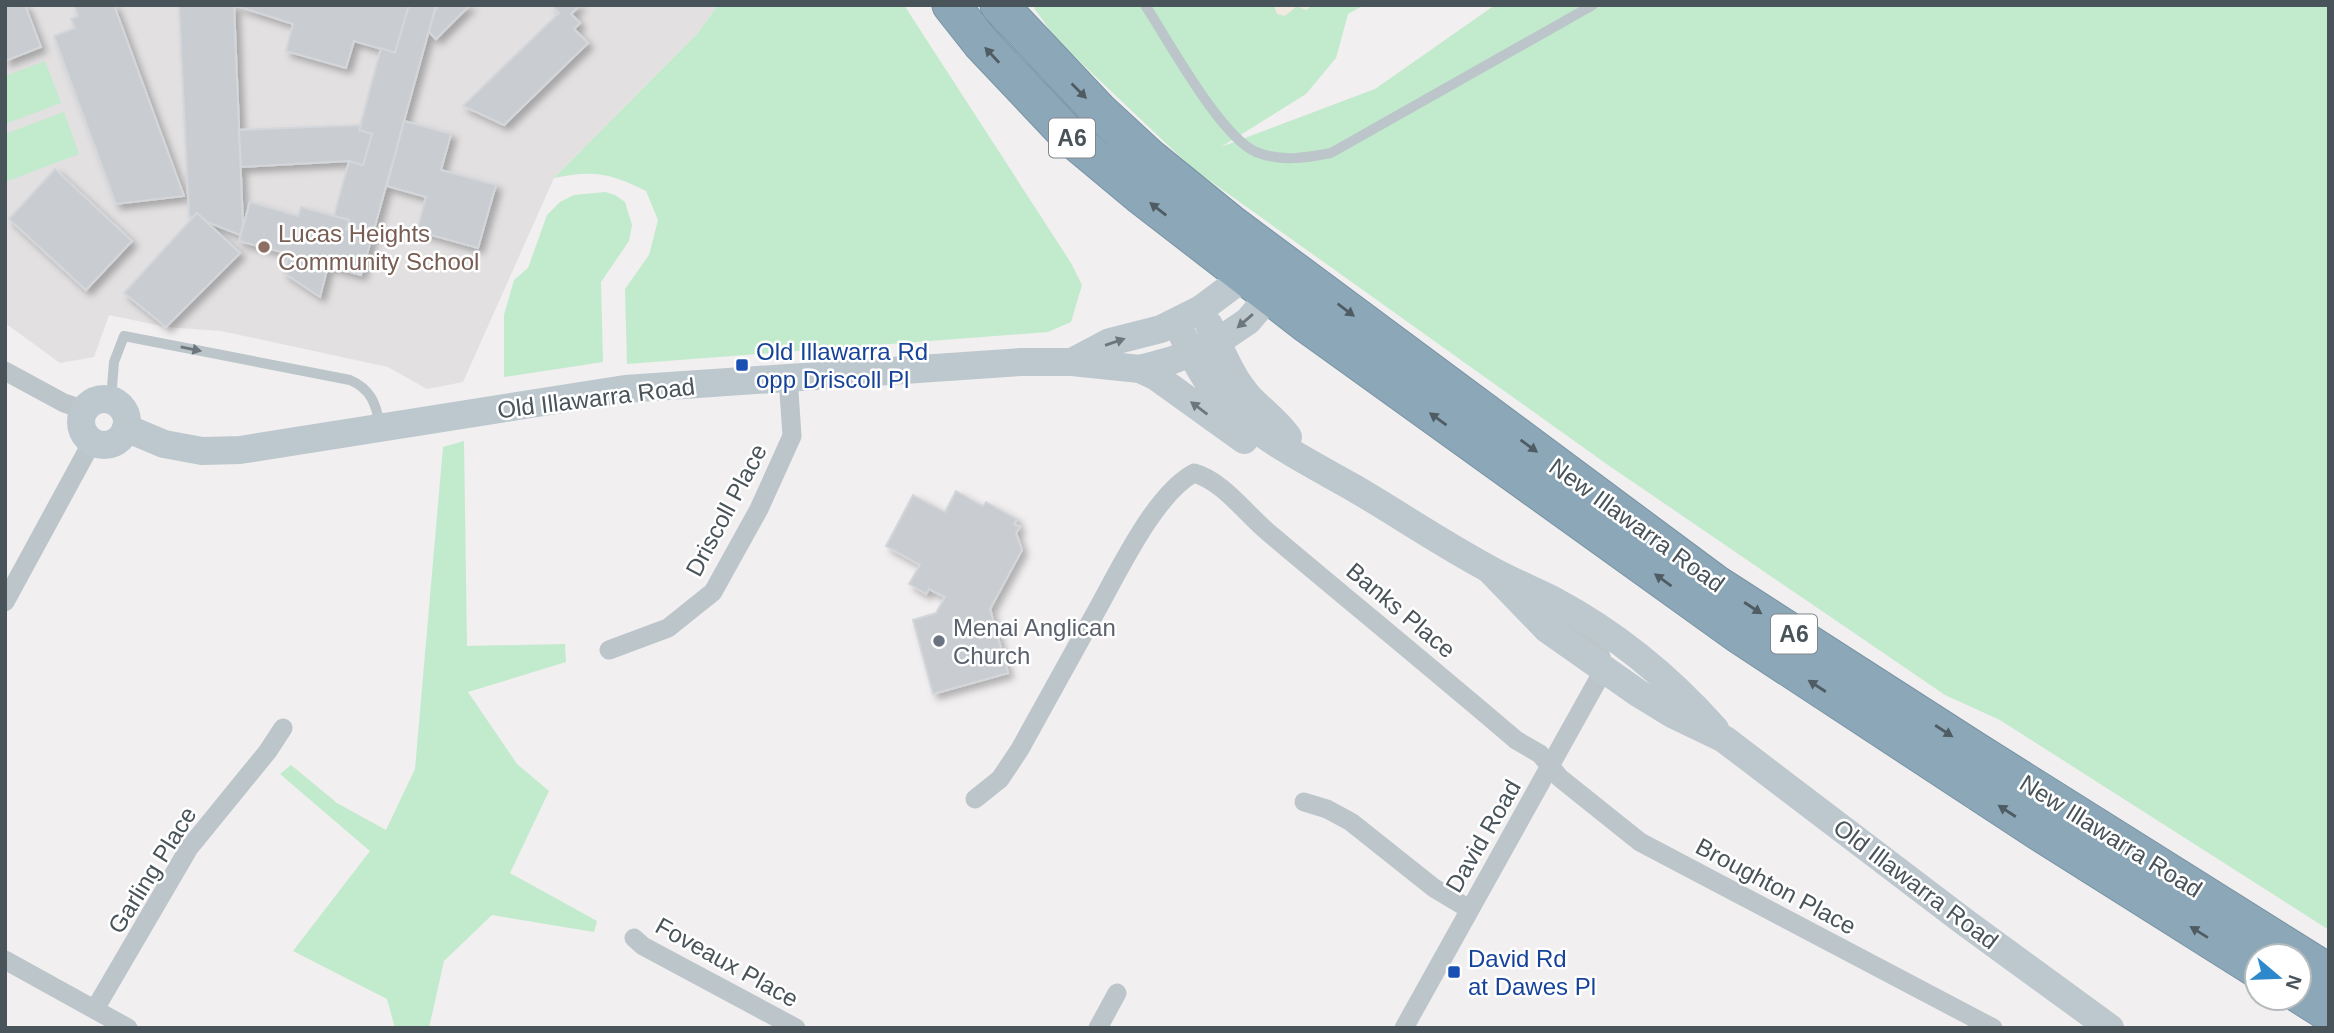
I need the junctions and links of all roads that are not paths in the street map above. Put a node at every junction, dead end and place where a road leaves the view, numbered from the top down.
1 (951, 5) edge
2 (999, 5) edge
3 (1145, 5) edge
4 (1593, 5) edge
5 (1268, 273) junction
6 (1201, 309) junction
7 (1176, 322) junction
8 (1217, 342) junction
9 (1191, 353) junction
10 (1072, 362) junction
11 (1140, 369) junction
12 (5, 371) edge
13 (788, 377) junction
14 (111, 400) junction
15 (85, 410) junction
16 (126, 428) junction
17 (380, 429) junction
18 (92, 442) junction
19 (1303, 459) junction
20 (1490, 570) junction
21 (1553, 600) junction
22 (5, 602) edge
23 (609, 650) dead end
24 (1604, 669) junction
25 (1688, 698) junction
26 (283, 728) dead end
27 (1724, 739) junction
28 (1550, 767) junction
29 (975, 799) dead end
30 (1304, 802) dead end
31 (1469, 909) junction
32 (634, 938) dead end
33 (5, 960) edge
34 (2243, 960) edge
35 (2329, 973) edge
36 (1117, 993) dead end
37 (2313, 1003) edge
38 (95, 1009) junction
39 (2329, 1013) edge
40 (1409, 1026) edge
41 (128, 1028) edge
42 (796, 1028) edge
43 (1098, 1028) edge
44 (1993, 1028) edge
45 (2110, 1028) edge

5 -> 1 highway, New Illawarra Road / A6
2 -> 5 highway, New Illawarra Road / A6
3 - 4 lane
5 - 6 street, Old Illawarra Road
5 -> 8 street, Old Illawarra Road
34 -> 5 highway, New Illawarra Road / A6
5 -> 35 highway, New Illawarra Road / A6
6 - 7 street, Old Illawarra Road
6 - 8 street, Old Illawarra Road
7 - 9 street, Old Illawarra Road
10 -> 7 street, Old Illawarra Road
8 - 9 street, Old Illawarra Road
8 - 19 street, Old Illawarra Road
9 - 11 street, Old Illawarra Road
9 - 19 street, Old Illawarra Road
10 - 11 street, Old Illawarra Road
10 - 13 street, Old Illawarra Road
19 -> 11 street, Old Illawarra Road
12 - 15 street
13 - 17 street, Old Illawarra Road
13 - 23 street, Driscoll Place
14 - 15 street
14 - 16 street
14 -> 17 lane
15 - 18 street
16 - 17 street, Old Illawarra Road
16 - 18 street
18 - 22 street
19 - 20 street, Old Illawarra Road
20 - 21 street, Old Illawarra Road
20 - 24 street, Old Illawarra Road
21 - 24 street
21 - 25 street, Old Illawarra Road
24 - 25 street
24 - 27 street, Old Illawarra Road
24 - 28 street, David Road
25 - 27 street, Old Illawarra Road
26 - 38 street, Garling Place
27 - 45 street, Old Illawarra Road
28 - 29 street, Banks Place
28 - 31 street, David Road
28 - 44 street, Broughton Place
30 - 31 street
31 - 40 street, David Road
32 - 42 street, Foveaux Place
33 - 38 street
36 - 43 street
37 - 39 highway
38 - 41 street

